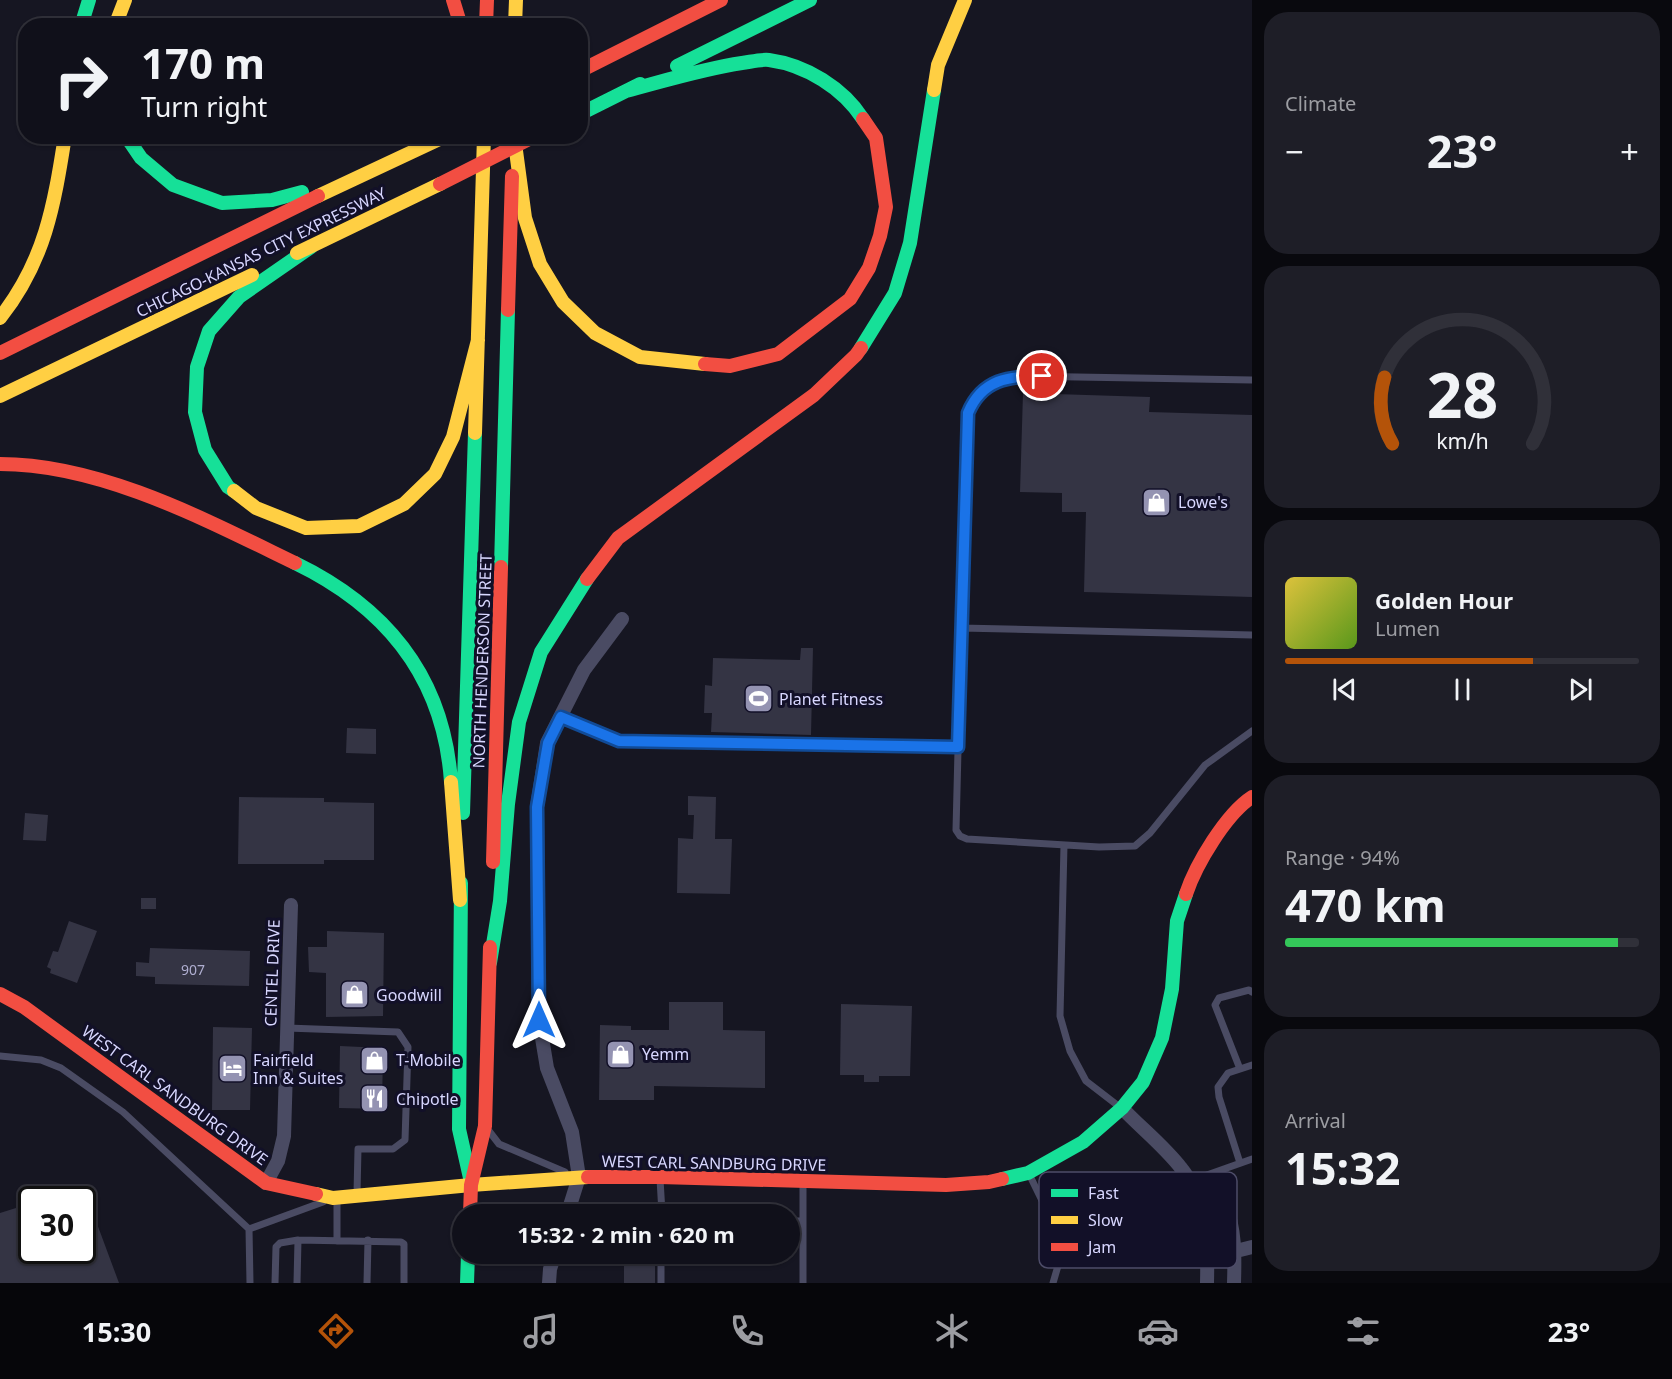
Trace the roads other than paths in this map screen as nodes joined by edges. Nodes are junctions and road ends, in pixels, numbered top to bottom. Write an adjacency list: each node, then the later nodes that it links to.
1 (89, 0): 10 (main road)
2 (124, 0): 11 (main road)
3 (453, 0): 12 (main road)
4 (487, 0): 13 (main road)
5 (516, 0): 14 (main road)
6 (703, 0): 15 (main road)
7 (721, 0): 15 (main road)
8 (810, 0): 17 (main road)
9 (965, 0): 44 (main road)
10 (83, 18)
11 (118, 18)
12 (459, 18)
13 (486, 18)
14 (515, 18)
15 (624, 49): 16 (main road)
16 (588, 67)
17 (626, 91): 18 (main road); 24 (main road)
18 (588, 110)
19 (64, 144): 28 (main road)
20 (131, 144): 26 (main road)
21 (429, 144): 26 (main road, CHICAGO-KANSAS CITY EXPRESSWAY)
22 (483, 144): 29 (main road, NORTH HENDERSON STREET)
23 (513, 144): 44 (main road, NORTH HENDERSON STREET)
24 (514, 144)
25 (519, 144): 27 (main road, CHICAGO-KANSAS CITY EXPRESSWAY, bridge)
26 (354, 178): 30 (main road, CHICAGO-KANSAS CITY EXPRESSWAY)
27 (311, 247): 29 (main road); 32 (main road, CHICAGO-KANSAS CITY EXPRESSWAY)
28 (0, 318)
29 (478, 340): 42 (main road, NORTH HENDERSON STREET)
30 (0, 353)
31 (1252, 380): 35 (lane)
32 (0, 396)
33 (0, 464): 42 (main road)
34 (622, 618): 37 (street)
35 (961, 628): 36 (lane); 39 (lane)
36 (1252, 635)
37 (561, 717): 39 (lane); 58 (street)
38 (1252, 730): 41 (lane)
39 (958, 747): 41 (lane)
40 (1252, 797): 51 (main road, WEST CARL SANDBURG DRIVE)
41 (1064, 845): 51 (lane)
42 (460, 900): 62 (main road, NORTH HENDERSON STREET)
43 (291, 905): 47 (street, CENTEL DRIVE)
44 (490, 963): 52 (main road, NORTH HENDERSON STREET)
45 (1252, 992): 50 (lane)
46 (0, 994): 61 (main road, WEST CARL SANDBURG DRIVE)
47 (287, 1028): 61 (street, CENTEL DRIVE); 64 (lane)
48 (0, 1056): 70 (lane)
49 (1252, 1065): 50 (lane)
50 (1240, 1069): 54 (lane)
51 (1122, 1108): 55 (street); 57 (main road, WEST CARL SANDBURG DRIVE)
52 (485, 1126): 58 (lane); 62 (main road, NORTH HENDERSON STREET)
53 (1252, 1159): 54 (lane)
54 (1240, 1163): 56 (lane)
55 (1184, 1172)
56 (1215, 1172)
57 (1028, 1173): 60 (main road, WEST CARL SANDBURG DRIVE); 63 (lane)
58 (579, 1177): 59 (main road, WEST CARL SANDBURG DRIVE); 62 (main road, WEST CARL SANDBURG DRIVE); 67 (street)
59 (660, 1177): 60 (main road, WEST CARL SANDBURG DRIVE); 68 (lane)
60 (803, 1181): 69 (lane)
61 (266, 1183): 65 (main road, WEST CARL SANDBURG DRIVE)
62 (471, 1185): 64 (main road, WEST CARL SANDBURG DRIVE); 66 (main road, NORTH HENDERSON STREET)
63 (1039, 1195)
64 (357, 1196): 65 (main road, WEST CARL SANDBURG DRIVE)
65 (335, 1198): 70 (lane); 72 (lane)
66 (470, 1204)
67 (571, 1204)
68 (662, 1204)
69 (803, 1221): 90 (lane)
70 (249, 1229): 82 (lane)
71 (298, 1240): 72 (lane); 83 (lane); 84 (lane)
72 (337, 1240): 73 (lane)
73 (368, 1240): 85 (lane); 86 (lane)
74 (1252, 1247): 75 (street)
75 (1237, 1250)
76 (468, 1264): 87 (main road)
77 (552, 1264): 88 (street)
78 (661, 1264): 89 (lane)
79 (1057, 1268): 91 (lane)
80 (1208, 1268): 92 (street)
81 (1234, 1268): 93 (street)
82 (250, 1283)
83 (275, 1283)
84 (297, 1283)
85 (367, 1283)
86 (404, 1283)
87 (467, 1283)
88 (549, 1283)
89 (661, 1283)
90 (803, 1283)
91 (1053, 1283)
92 (1207, 1283)
93 (1234, 1283)

